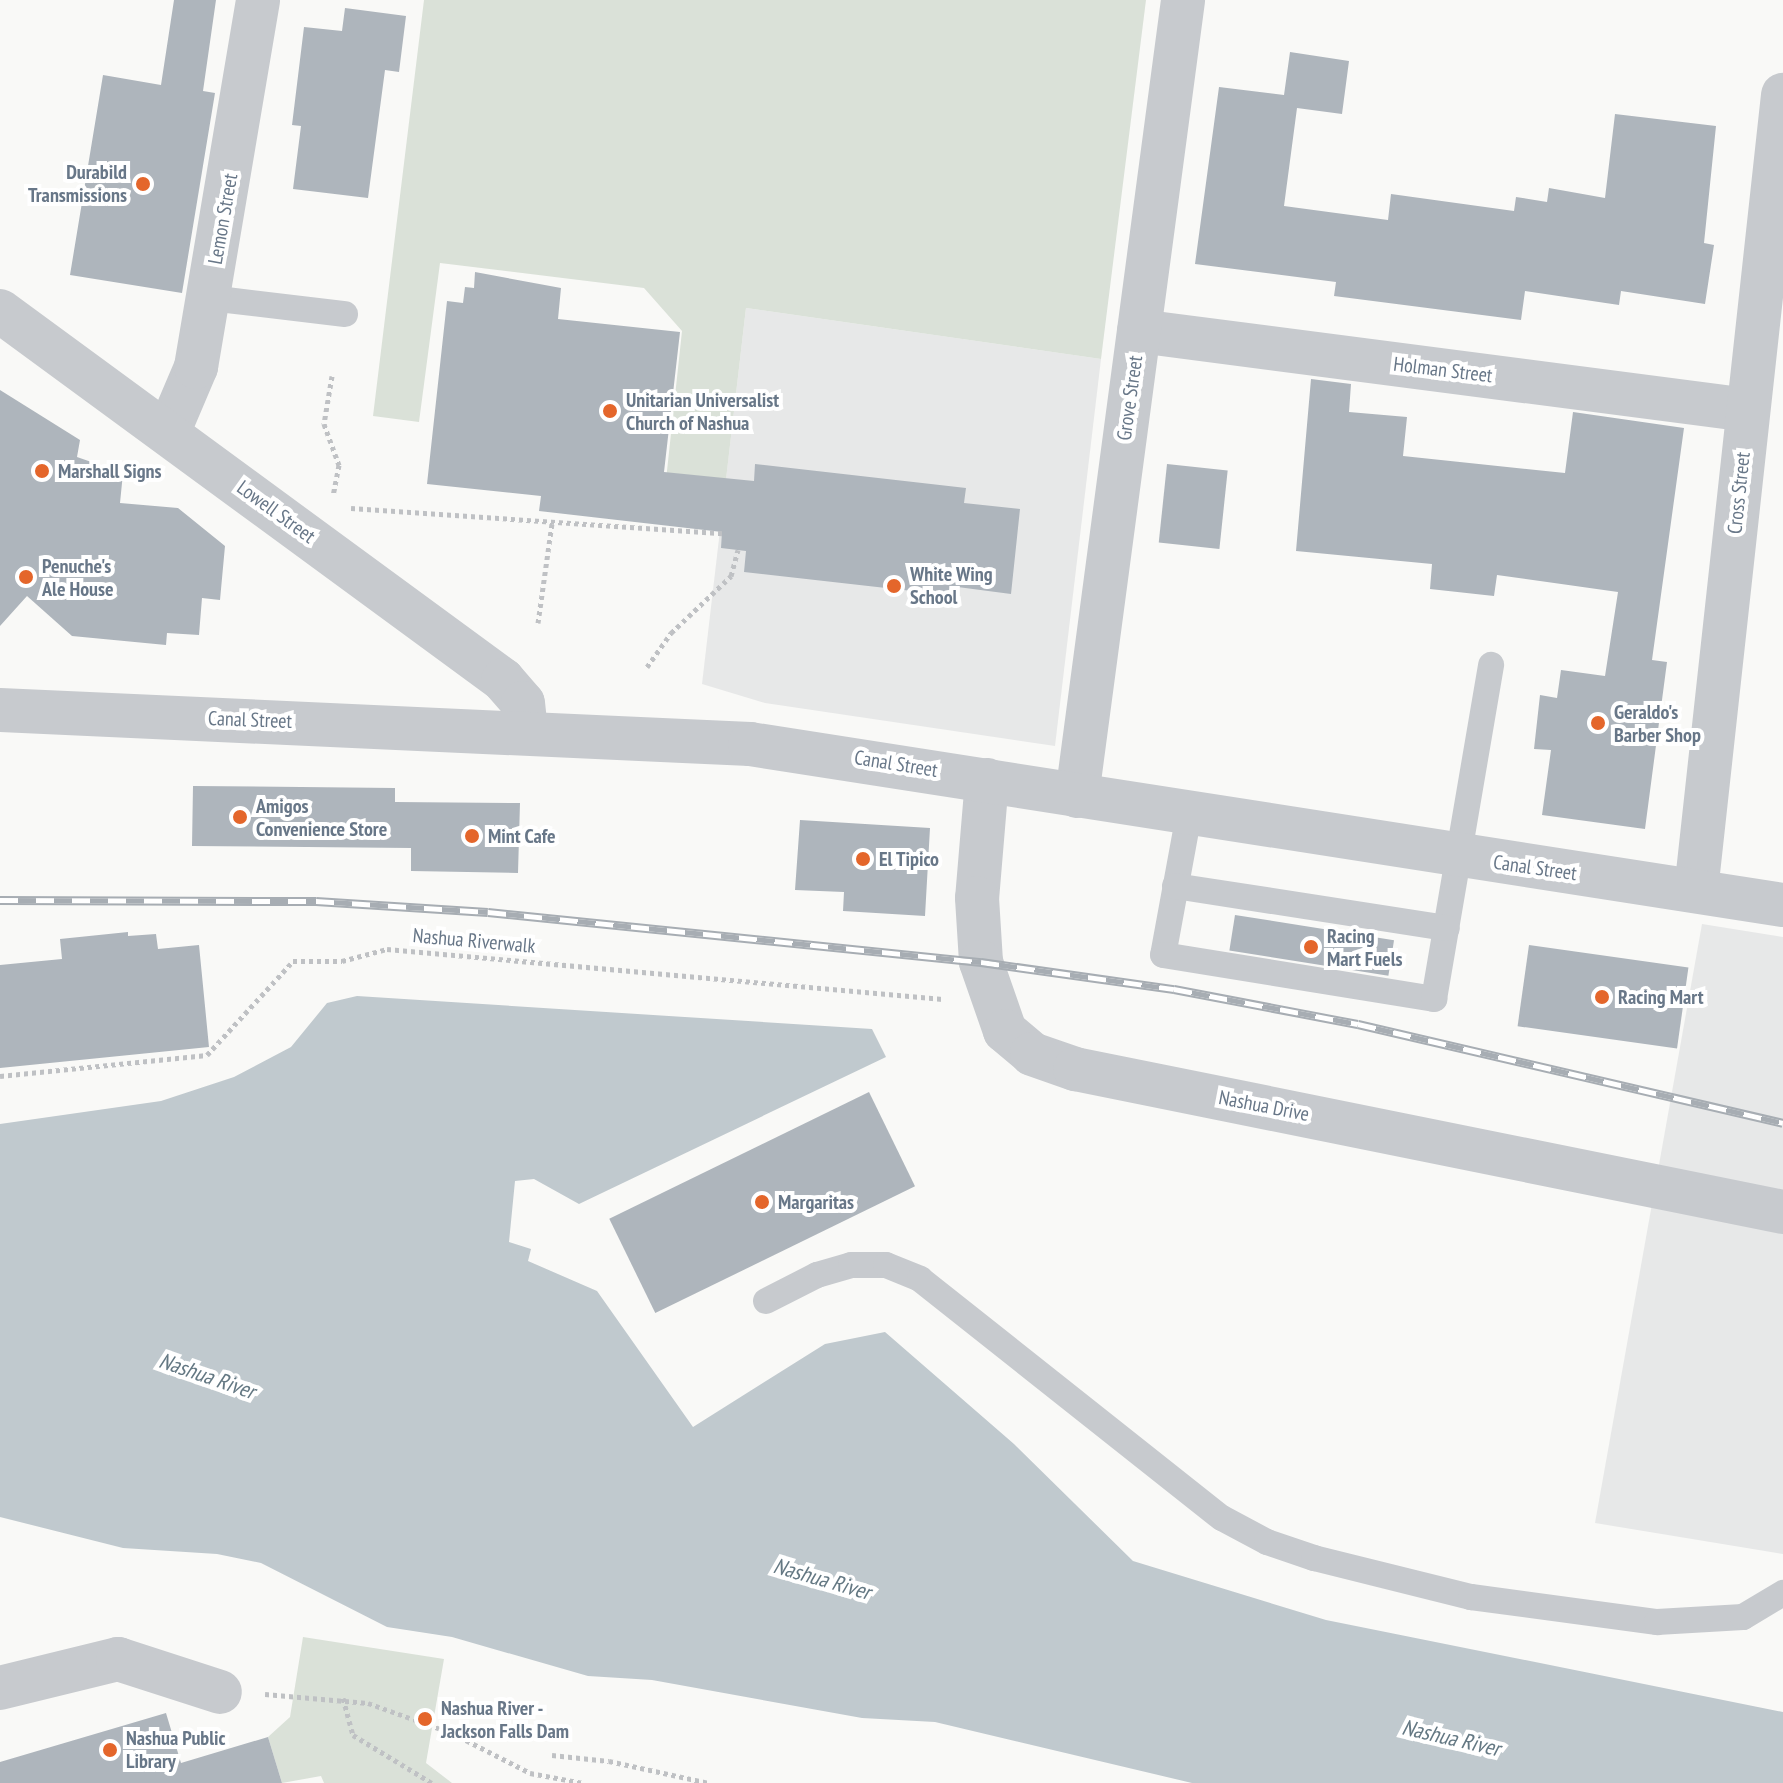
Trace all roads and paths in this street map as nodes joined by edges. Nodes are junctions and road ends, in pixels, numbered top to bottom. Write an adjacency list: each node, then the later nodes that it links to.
1 (258, 0): 4 (street, Lemon Street)
2 (1183, 0): 7 (street, Grove Street)
3 (1783, 95): 9 (street, Cross Street)
4 (210, 298): 6 (lane); 10 (street, Lemon Street)
5 (0, 311): 10 (street, Lowell Street)
6 (345, 314)
7 (1139, 331): 9 (street, Holman Street); 22 (street, Grove Street)
8 (332, 376): 11 (path)
9 (1748, 410): 26 (street, Cross Street)
10 (168, 433): 20 (street, Lowell Street)
11 (331, 500)
12 (342, 507): 13 (path)
13 (552, 523): 14 (path); 16 (path)
14 (722, 533)
15 (738, 550): 18 (path)
16 (538, 623)
17 (1491, 665): 24 (lane)
18 (647, 667)
19 (0, 710): 20 (street, Canal Street)
20 (526, 731): 21 (street, Canal Street)
21 (987, 780): 22 (street, Canal Street); 29 (street, Nashua Drive)
22 (1077, 796): 23 (street, Canal Street)
23 (1189, 814): 24 (street, Canal Street); 25 (lane)
24 (1461, 858): 26 (street, Canal Street); 28 (lane)
25 (1175, 886): 28 (lane); 28 (lane)
26 (1696, 891): 27 (street, Canal Street)
27 (1783, 905)
28 (1447, 928)
29 (988, 991): 30 (path, Nashua Riverwalk); 31 (street, Nashua Drive)
30 (0, 1076)
31 (1783, 1212)
32 (766, 1301): 33 (lane)
33 (1783, 1593)
34 (0, 1688): 35 (street)
35 (220, 1692): 36 (path)
36 (342, 1697): 38 (path); 39 (path)
37 (552, 1755): 40 (path)
38 (432, 1783)
39 (583, 1783)
40 (709, 1783)

